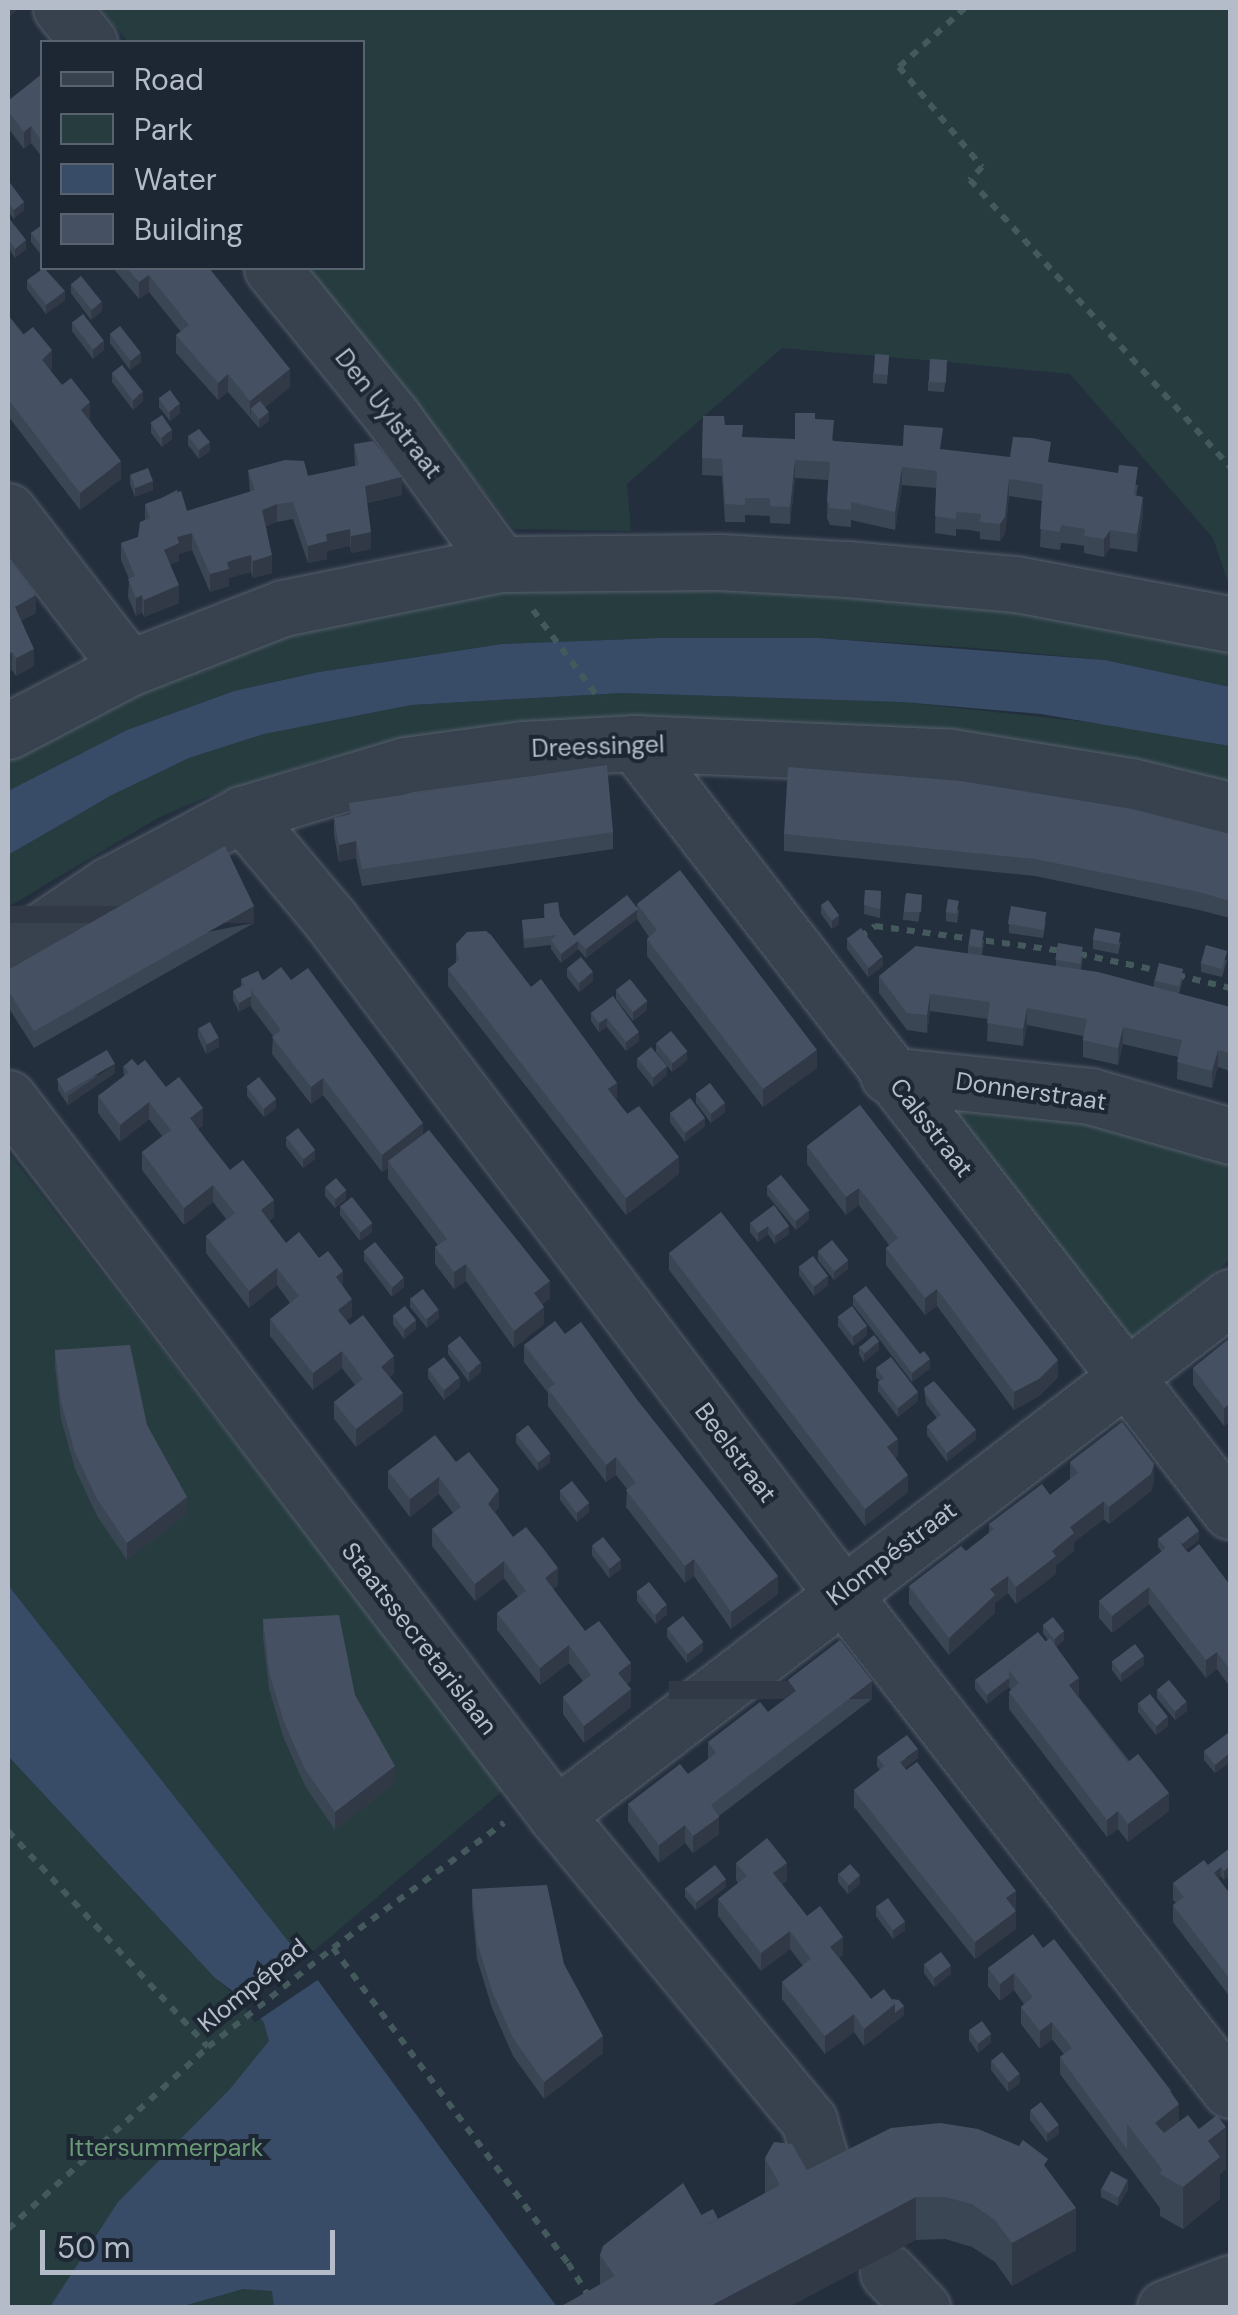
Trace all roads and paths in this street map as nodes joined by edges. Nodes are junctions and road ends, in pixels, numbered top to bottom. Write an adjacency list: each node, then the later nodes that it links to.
1 (61, 8): 3 (street)
2 (964, 8): 5 (path)
3 (87, 40)
4 (274, 270): 7 (street, Den Uylstraat)
5 (1230, 467)
6 (8, 511): 9 (street)
7 (512, 582): 8 (street); 9 (street); 10 (path)
8 (1230, 624)
9 (129, 668): 11 (street)
10 (619, 724): 12 (street, Dreessingel); 13 (street, Dreessingel); 15 (street, Calsstraat)
11 (8, 731)
12 (1230, 810)
13 (242, 814): 14 (street, Dreessingel); 23 (street, Beelstraat)
14 (8, 953)
15 (812, 975): 16 (path); 17 (street, Calsstraat)
16 (1230, 988)
17 (888, 1075): 19 (street, Donnerstraat); 21 (street, Calsstraat)
18 (8, 1098): 24 (street, Staatssecretarislaan)
19 (1230, 1136)
20 (1230, 1296): 21 (street, Klompéstraat)
21 (1127, 1377): 22 (street, Calsstraat); 23 (street, Klompéstraat)
22 (1230, 1511)
23 (841, 1592): 24 (street, Klompéstraat); 28 (street, Beelstraat)
24 (549, 1805): 26 (path, Klompépad); 29 (street, Staatssecretarislaan)
25 (8, 1831): 27 (path)
26 (333, 1948): 27 (path, Klompépad); 32 (path)
27 (208, 2047): 30 (path, Klompépad)
28 (1230, 2090)
29 (826, 2178)
30 (8, 2230)
31 (1230, 2282): 33 (street)
32 (596, 2308)
33 (1165, 2308)

